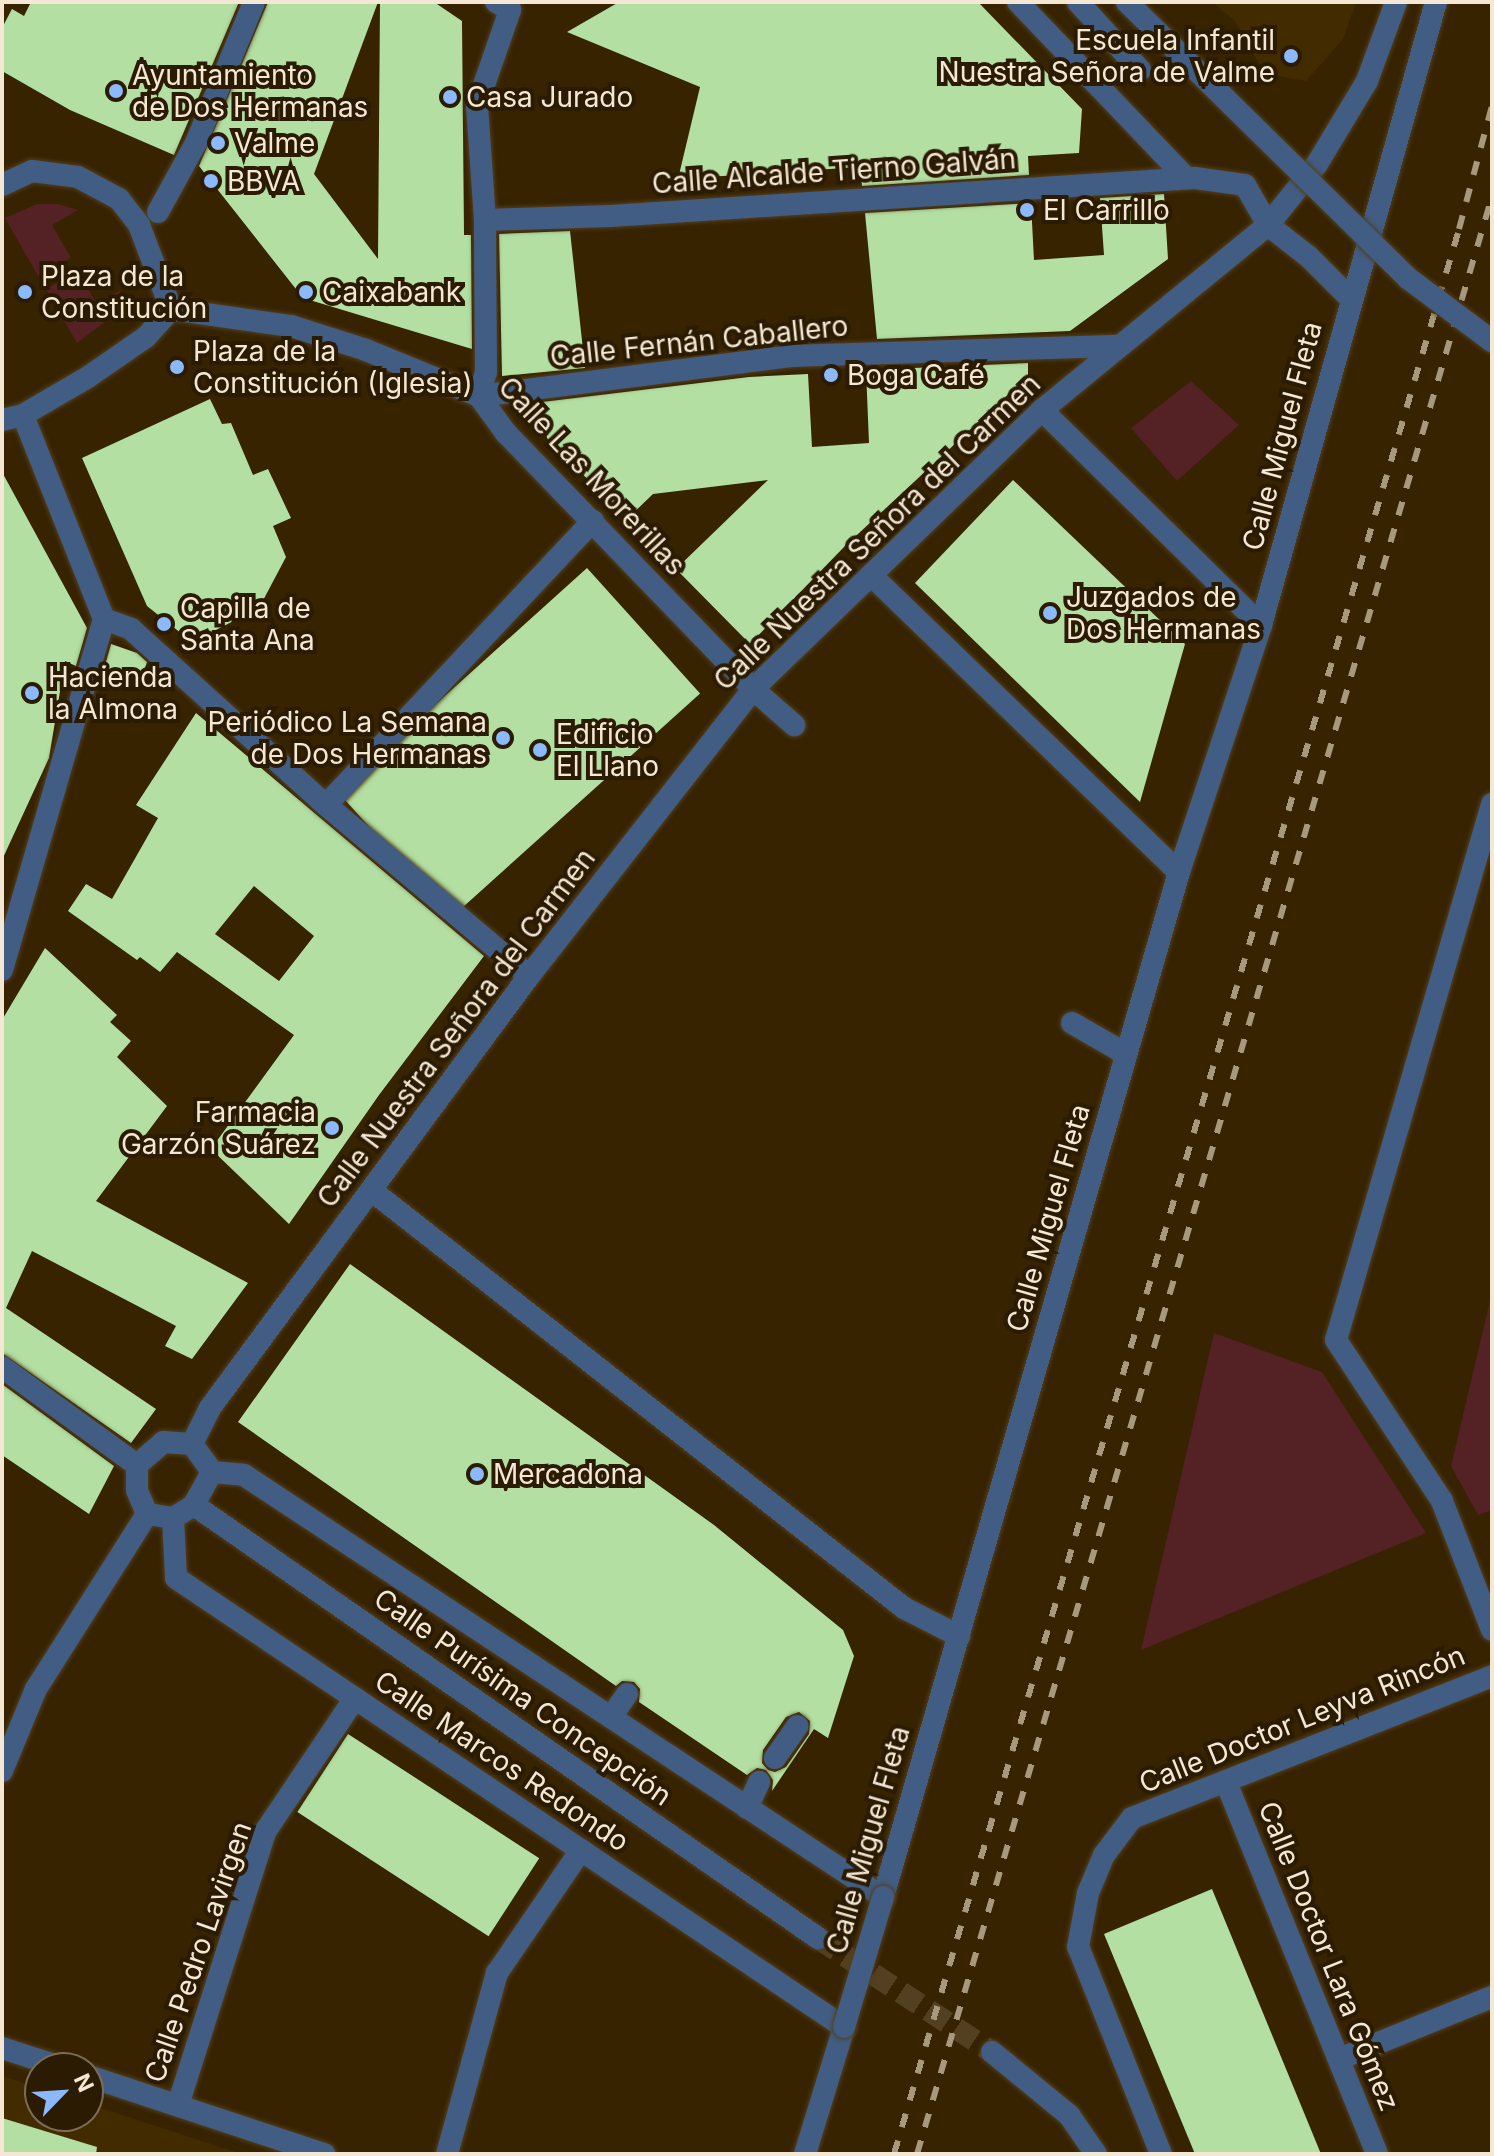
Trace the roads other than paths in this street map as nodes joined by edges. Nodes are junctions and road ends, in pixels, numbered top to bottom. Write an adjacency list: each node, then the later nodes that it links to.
1 (254, 2): 11 (street)
2 (496, 2): 12 (street)
3 (1018, 2): 9 (street)
4 (1078, 2): 8 (street)
5 (1127, 2): 16 (street, bridge)
6 (1396, 2): 13 (street, Calle Nuestra Señora del Carmen)
7 (1436, 2): 14 (street, Calle Miguel Fleta)
8 (1140, 70)
9 (1186, 178): 12 (street, Calle Alcalde Tierno Galván); 13 (street, Calle Alcalde Tierno Galván)
10 (2, 185): 15 (street)
11 (158, 212)
12 (485, 220): 18 (street)
13 (1268, 225): 14 (street); 17 (street, Calle Nuestra Señora del Carmen)
14 (1351, 299): 24 (street, Calle Miguel Fleta)
15 (171, 309): 18 (street, Calle Las Morerillas); 20 (street)
16 (1492, 341)
17 (1118, 346): 18 (street, Calle Fernán Caballero); 19 (street, Calle Nuestra Señora del Carmen)
18 (479, 396): 21 (street, Calle Las Morerillas)
19 (1042, 410): 22 (street, Calle Nuestra Señora del Carmen); 24 (street)
20 (12, 418): 23 (street)
21 (593, 521): 25 (street, Calle Las Morerillas); 28 (street)
22 (871, 575): 25 (street, Calle Nuestra Señora del Carmen); 29 (street)
23 (104, 619): 28 (street); 30 (street)
24 (1261, 625): 29 (street, Calle Miguel Fleta)
25 (753, 689): 26 (street, Calle Las Morerillas); 31 (street, Calle Nuestra Señora del Carmen)
26 (794, 725)
27 (1492, 804): 42 (street)
28 (326, 805): 31 (street)
29 (1179, 872): 33 (street, Calle Miguel Fleta)
30 (2, 970)
31 (529, 976): 34 (street, Calle Nuestra Señora del Carmen)
32 (1072, 1023): 33 (street)
33 (1126, 1054): 43 (street, Calle Miguel Fleta)
34 (371, 1190): 36 (street, Calle Nuestra Señora del Carmen); 43 (street)
35 (2, 1367): 37 (street)
36 (192, 1444): 37 (street); 38 (street)
37 (137, 1465): 40 (street)
38 (212, 1472): 39 (street); 47 (street)
39 (194, 1505): 41 (street); 56 (street, Calle Purísima Concepción)
40 (147, 1514): 41 (street); 50 (street)
41 (173, 1518): 46 (street, Calle Marcos Redondo)
42 (1492, 1630)
43 (959, 1636): 55 (street, Calle Miguel Fleta)
44 (1492, 1676): 52 (street, Calle Doctor Leyva Rincón)
45 (627, 1694): 47 (street)
46 (355, 1698): 54 (street, Calle Marcos Redondo); 64 (street, Calle Pedro Lavirgen)
47 (611, 1717): 53 (street)
48 (797, 1726): 49 (street)
49 (775, 1758)
50 (2, 1771)
51 (759, 1782): 53 (street)
52 (1226, 1782): 62 (street, Calle Doctor Lara Gómez); 69 (street, Calle Doctor Leyva Rincón)
53 (747, 1808): 55 (street)
54 (581, 1850): 58 (street, Calle Marcos Redondo); 66 (street)
55 (883, 1897): 58 (street, Calle Miguel Fleta, bridge)
56 (818, 1938)
57 (1492, 1997): 62 (street)
58 (844, 2027): 67 (street, Calle Miguel Fleta)
59 (2, 2048): 61 (street)
60 (992, 2052): 68 (street)
61 (24, 2055)
62 (1339, 2059): 70 (street, Calle Doctor Lara Gómez)
63 (104, 2081): 64 (street)
64 (178, 2105): 65 (street)
65 (324, 2154)
66 (447, 2154)
67 (805, 2154)
68 (1096, 2154)
69 (1161, 2154)
70 (1377, 2154)

